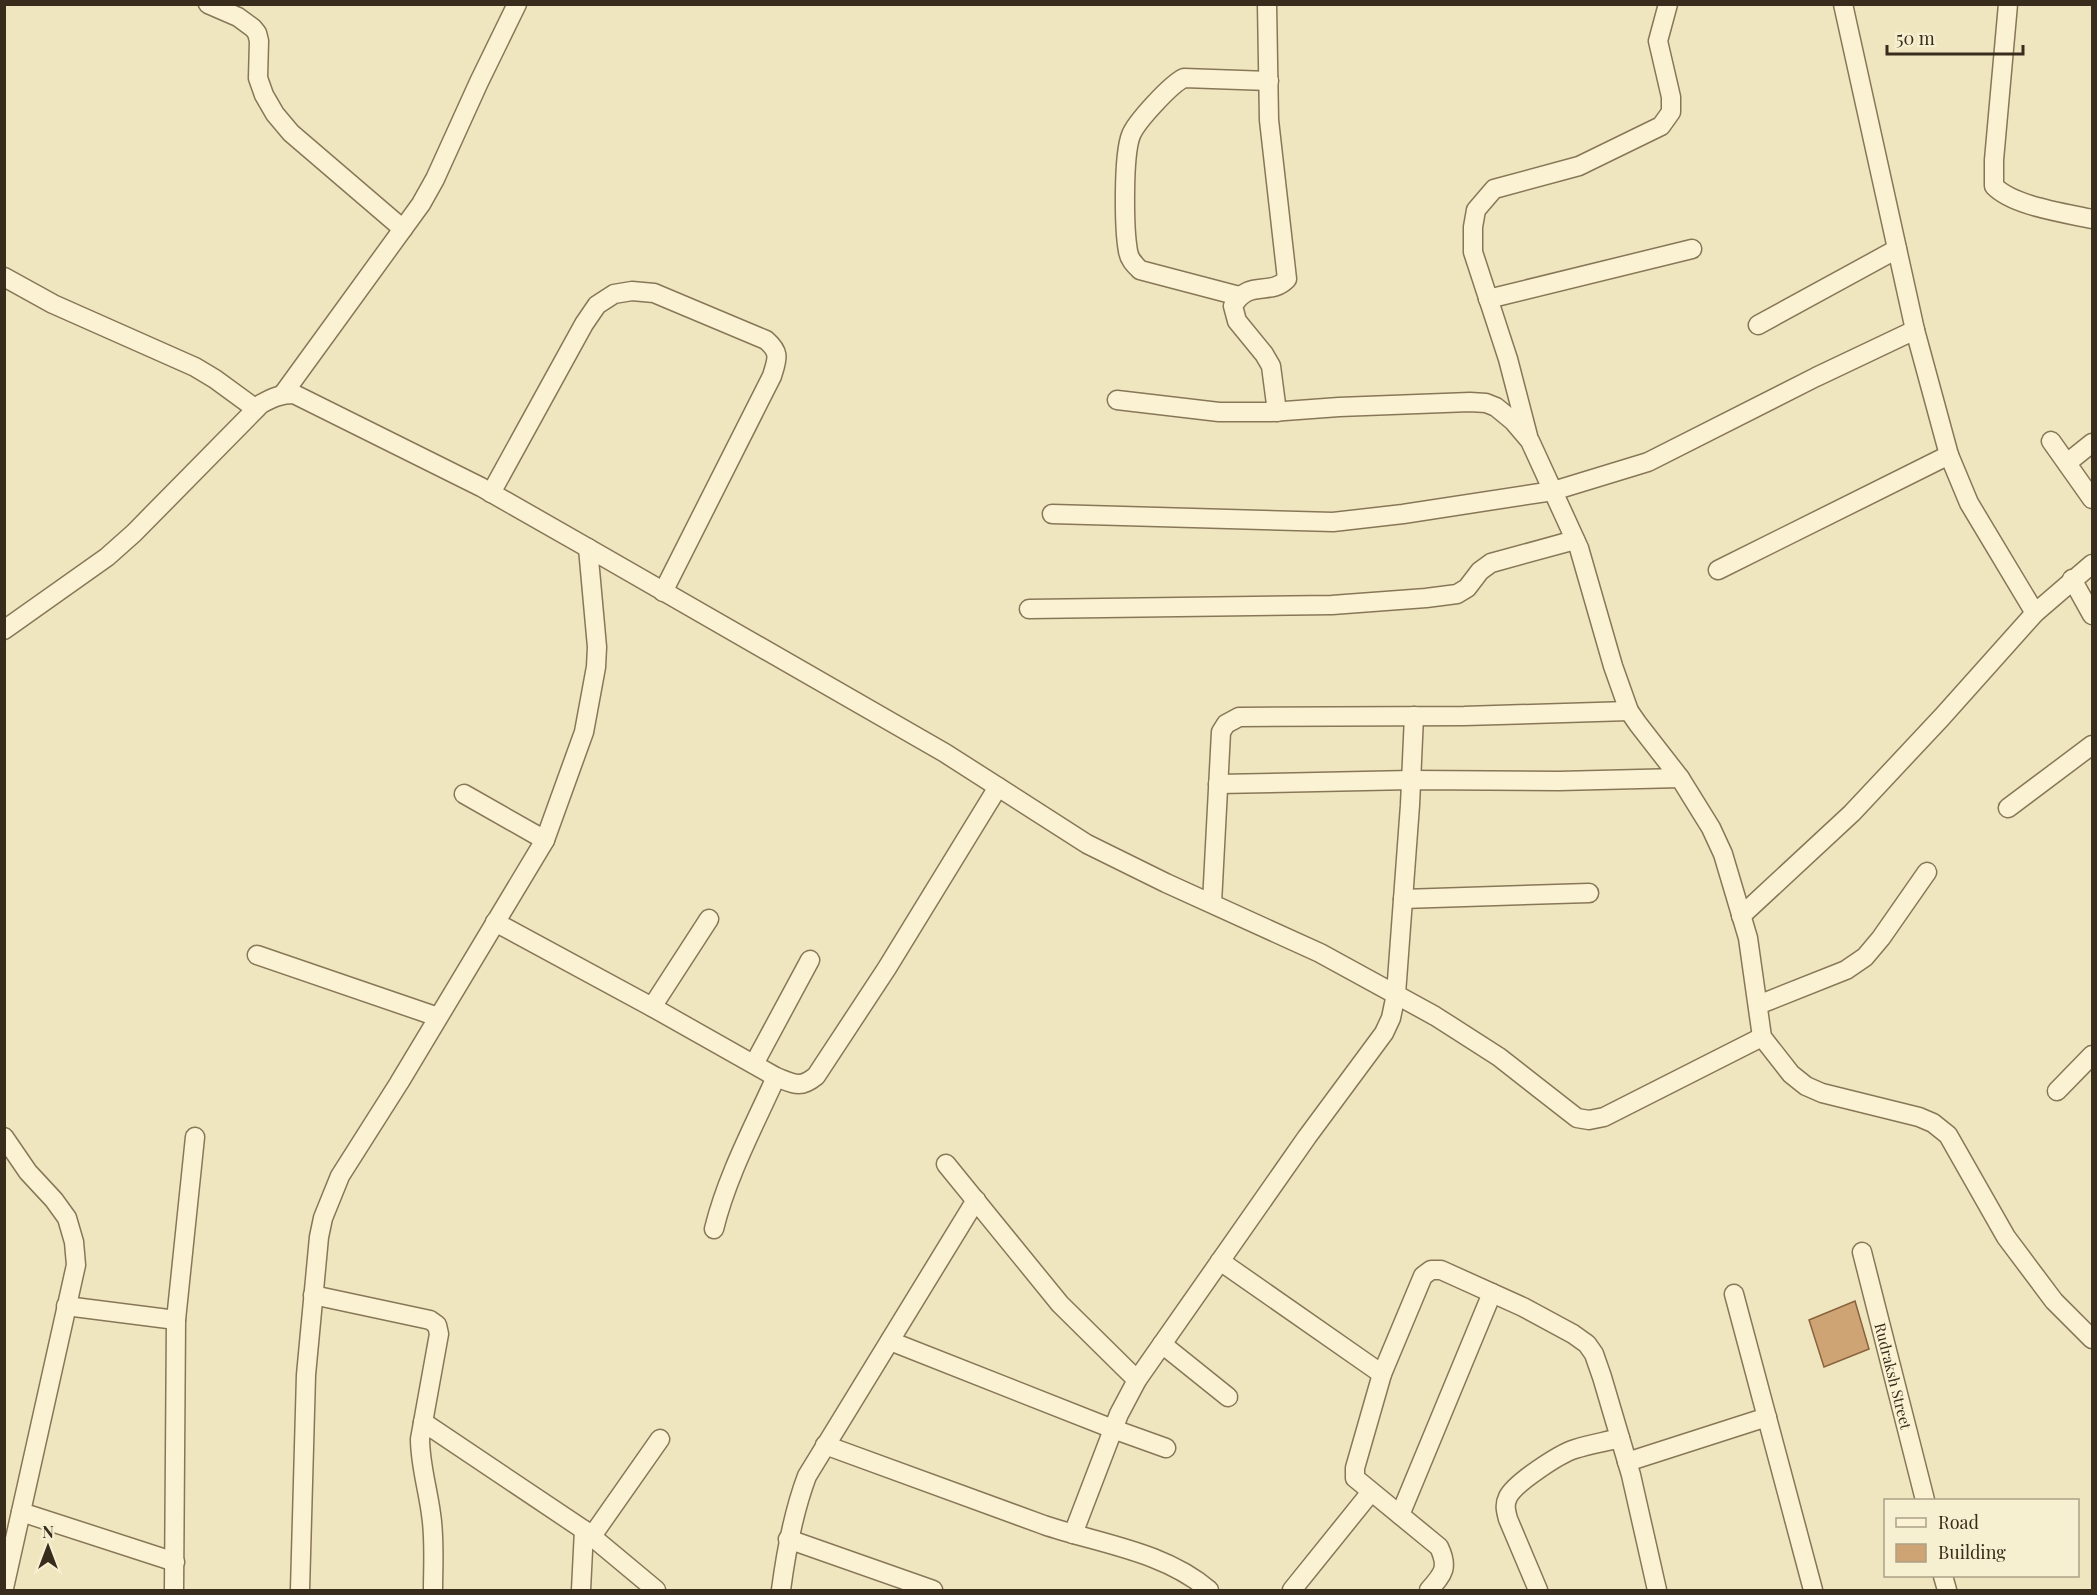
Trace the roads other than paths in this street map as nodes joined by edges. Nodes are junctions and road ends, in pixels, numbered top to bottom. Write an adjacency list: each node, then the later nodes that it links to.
1 (208, 4): 9 (street)
2 (517, 4): 9 (street)
3 (1267, 4): 7 (street)
4 (1668, 4): 14 (street)
5 (1843, 4): 11 (street)
6 (2008, 4): 8 (street)
7 (1269, 81): 13 (street); 13 (street)
8 (2092, 219)
9 (403, 229): 17 (street)
10 (1692, 249): 14 (street)
11 (1897, 249): 15 (street); 16 (street)
12 (4, 277): 19 (street)
13 (1239, 296): 20 (street)
14 (1488, 299): 21 (street)
15 (1758, 325)
16 (1915, 330): 24 (street); 26 (street)
17 (283, 394): 19 (street); 27 (street)
18 (1117, 400): 20 (street)
19 (256, 409): 39 (street)
20 (1278, 412): 21 (street)
21 (1530, 441): 26 (street)
22 (2051, 441): 25 (street)
23 (2092, 443): 25 (street)
24 (1949, 455): 33 (street); 37 (street)
25 (2067, 463): 28 (street)
26 (1553, 491): 29 (street); 30 (street)
27 (491, 494): 31 (street); 35 (street)
28 (2092, 499)
29 (1052, 514)
30 (1575, 540): 36 (street); 40 (street)
31 (588, 548): 35 (street); 49 (street)
32 (2092, 564): 34 (street)
33 (1718, 570)
34 (2072, 579): 37 (street); 38 (street)
35 (663, 592): 46 (street)
36 (1029, 609)
37 (2035, 613): 54 (street)
38 (2092, 615)
39 (4, 630)
40 (1629, 711): 41 (street); 43 (street)
41 (1414, 716): 44 (street); 45 (street)
42 (2092, 745): 48 (street)
43 (1680, 778): 44 (street); 54 (street)
44 (1411, 780): 45 (street); 52 (street)
45 (1218, 784): 53 (street)
46 (998, 786): 53 (street); 66 (street)
47 (464, 794): 49 (street)
48 (2008, 808)
49 (544, 840): 56 (street)
50 (1927, 872): 60 (street)
51 (1589, 893): 52 (street)
52 (1403, 899): 59 (street)
53 (1212, 903): 59 (street)
54 (1741, 916): 60 (street)
55 (709, 919): 61 (street)
56 (495, 922): 61 (street); 62 (street)
57 (257, 954): 62 (street)
58 (810, 960): 65 (street)
59 (1396, 994): 63 (street); 74 (street)
60 (1758, 1005): 63 (street)
61 (652, 1007): 65 (street)
62 (438, 1017): 77 (street)
63 (1762, 1036): 80 (street)
64 (2092, 1055): 67 (street)
65 (754, 1064): 66 (street)
66 (776, 1077): 72 (street)
67 (2057, 1091)
68 (4, 1137): 78 (street)
69 (195, 1137): 79 (street)
70 (946, 1164): 71 (street)
71 (976, 1200): 81 (street); 84 (street)
72 (714, 1229)
73 (1862, 1252): 95 (street, Rudraksh Street)
74 (1220, 1261): 82 (street); 83 (street)
75 (1492, 1293): 83 (street); 89 (street); 97 (street)
76 (1734, 1294): 86 (street)
77 (313, 1295): 87 (street); 104 (street)
78 (66, 1306): 79 (street); 96 (street)
79 (176, 1320): 101 (street)
80 (2092, 1340)
81 (890, 1341): 88 (street); 91 (street)
82 (1162, 1344): 84 (street); 85 (street)
83 (1382, 1374): 94 (street)
84 (1137, 1380): 88 (street)
85 (1228, 1397)
86 (1767, 1417): 93 (street); 115 (street)
87 (423, 1422): 98 (street); 105 (street)
88 (1113, 1430): 92 (street); 99 (street)
89 (1620, 1438): 93 (street); 113 (street)
90 (660, 1439): 98 (street)
91 (825, 1445): 99 (street); 100 (street)
92 (1166, 1448)
93 (1627, 1462): 114 (street)
94 (1371, 1492): 97 (street); 111 (street)
95 (1924, 1499)
96 (21, 1512): 101 (street); 102 (street)
97 (1400, 1515): 112 (street)
98 (588, 1533): 106 (street); 107 (street)
99 (1073, 1534): 110 (street)
100 (789, 1539): 108 (street); 109 (street)
101 (175, 1562): 103 (street)
102 (5, 1586)
103 (174, 1590)
104 (300, 1590)
105 (433, 1590)
106 (581, 1590)
107 (656, 1590)
108 (781, 1590)
109 (933, 1590)
110 (1209, 1590)
111 (1292, 1590)
112 (1429, 1590)
113 (1538, 1590)
114 (1657, 1590)
115 (1813, 1590)

